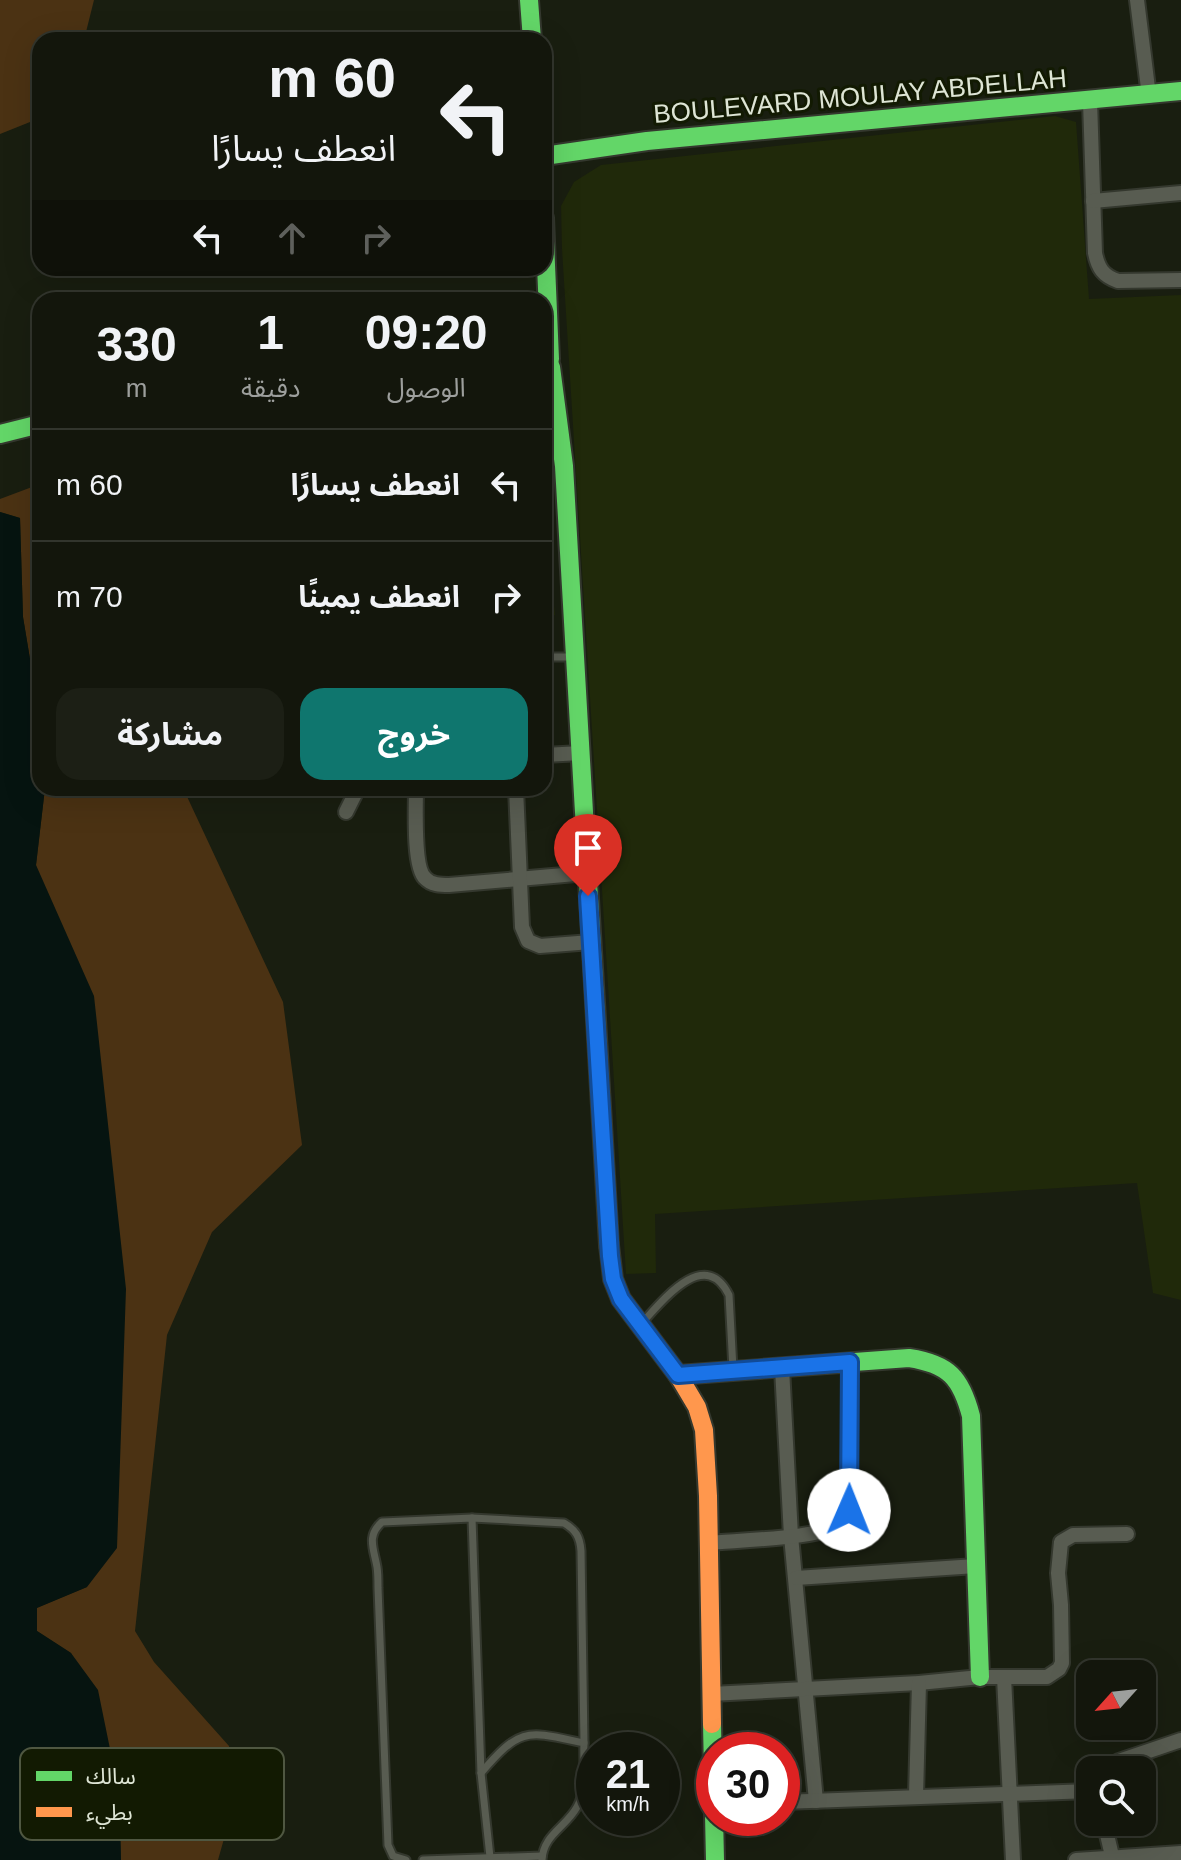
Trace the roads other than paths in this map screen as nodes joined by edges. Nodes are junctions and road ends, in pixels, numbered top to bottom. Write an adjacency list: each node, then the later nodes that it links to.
1 (529, 0): 3 (main road)
2 (1137, 0): 5 (street)
3 (531, 32)
4 (1181, 91): 5 (main road, BOULEVARD MOULAY ABDELLAH)
5 (1149, 96): 6 (main road, BOULEVARD MOULAY ABDELLAH)
6 (1090, 101): 7 (main road, BOULEVARD MOULAY ABDELLAH); 9 (street)
7 (552, 155)
8 (1181, 193): 9 (street)
9 (1093, 201): 10 (street)
10 (1181, 280)
11 (552, 395): 15 (main road)
12 (32, 426): 13 (main road)
13 (0, 434)
14 (552, 445): 15 (main road)
15 (564, 466): 17 (main road)
16 (552, 657): 17 (lane)
17 (576, 657): 18 (main road)
18 (581, 753): 19 (street); 24 (main road)
19 (552, 755)
20 (354, 796): 23 (street)
21 (416, 796): 25 (street)
22 (516, 796): 25 (street)
23 (346, 812)
24 (587, 873): 25 (street); 26 (main road)
25 (519, 881): 26 (street)
26 (591, 942): 27 (main road)
27 (640, 1326): 30 (lane); 31 (main road)
28 (850, 1362): 29 (main road); 34 (street); 36 (main road)
29 (782, 1368): 30 (main road); 34 (street)
30 (733, 1372): 31 (main road)
31 (678, 1375): 35 (main road)
32 (472, 1518): 43 (lane); 48 (lane); 61 (lane)
33 (1127, 1534): 39 (street)
34 (791, 1536): 35 (street); 37 (street)
35 (709, 1543): 42 (main road)
36 (976, 1566): 37 (street); 38 (main road)
37 (796, 1578): 41 (street)
38 (980, 1677): 39 (street); 40 (street)
39 (1004, 1677): 50 (street)
40 (919, 1683): 41 (street); 51 (street)
41 (804, 1690): 42 (street); 53 (street)
42 (711, 1694): 44 (main road)
43 (584, 1732)
44 (712, 1732)
45 (1181, 1740): 47 (street)
46 (576, 1741): 48 (lane)
47 (1134, 1756)
48 (481, 1773): 58 (lane)
49 (1076, 1791): 50 (street)
50 (1010, 1792): 51 (street); 64 (street)
51 (916, 1796): 53 (street)
52 (800, 1801): 53 (street)
53 (816, 1801)
54 (576, 1809): 59 (lane)
55 (714, 1836): 63 (main road)
56 (1107, 1836): 60 (street)
57 (1181, 1853): 60 (street)
58 (490, 1857): 59 (lane); 62 (lane)
59 (542, 1858)
60 (1113, 1859): 65 (street)
61 (406, 1860)
62 (423, 1860)
63 (715, 1860)
64 (1013, 1860)
65 (1076, 1860)

